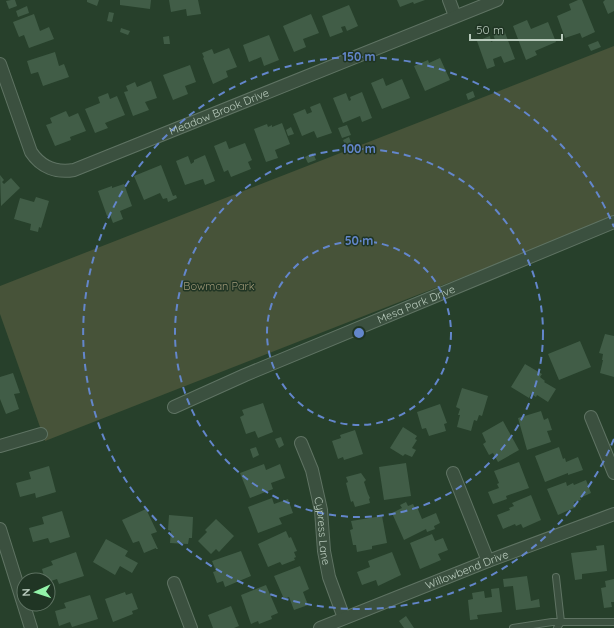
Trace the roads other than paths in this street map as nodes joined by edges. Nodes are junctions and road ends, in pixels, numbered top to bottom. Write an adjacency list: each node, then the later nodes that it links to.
1 (449, 0): 3 (street)
2 (497, 0): 3 (street, Meadow Brook Drive)
3 (455, 16): 4 (street, Meadow Brook Drive)
4 (0, 64)
5 (614, 222): 6 (street, Mesa Park Drive)
6 (174, 407)
7 (591, 417): 12 (street)
8 (41, 434): 10 (street)
9 (301, 443): 18 (street, Cypress Lane)
10 (0, 446)
11 (453, 473): 15 (street)
12 (614, 473)
13 (614, 514): 15 (street, Willowbend Drive)
14 (0, 529): 21 (street)
15 (488, 561): 18 (street, Willowbend Drive)
16 (556, 577): 19 (lane)
17 (174, 583): 22 (street)
18 (344, 618): 23 (street, Willowbend Drive)
19 (561, 622): 20 (lane); 24 (lane); 25 (lane)
20 (614, 622)
21 (31, 628)
22 (191, 628)
23 (320, 628)
24 (513, 628)
25 (557, 628)

